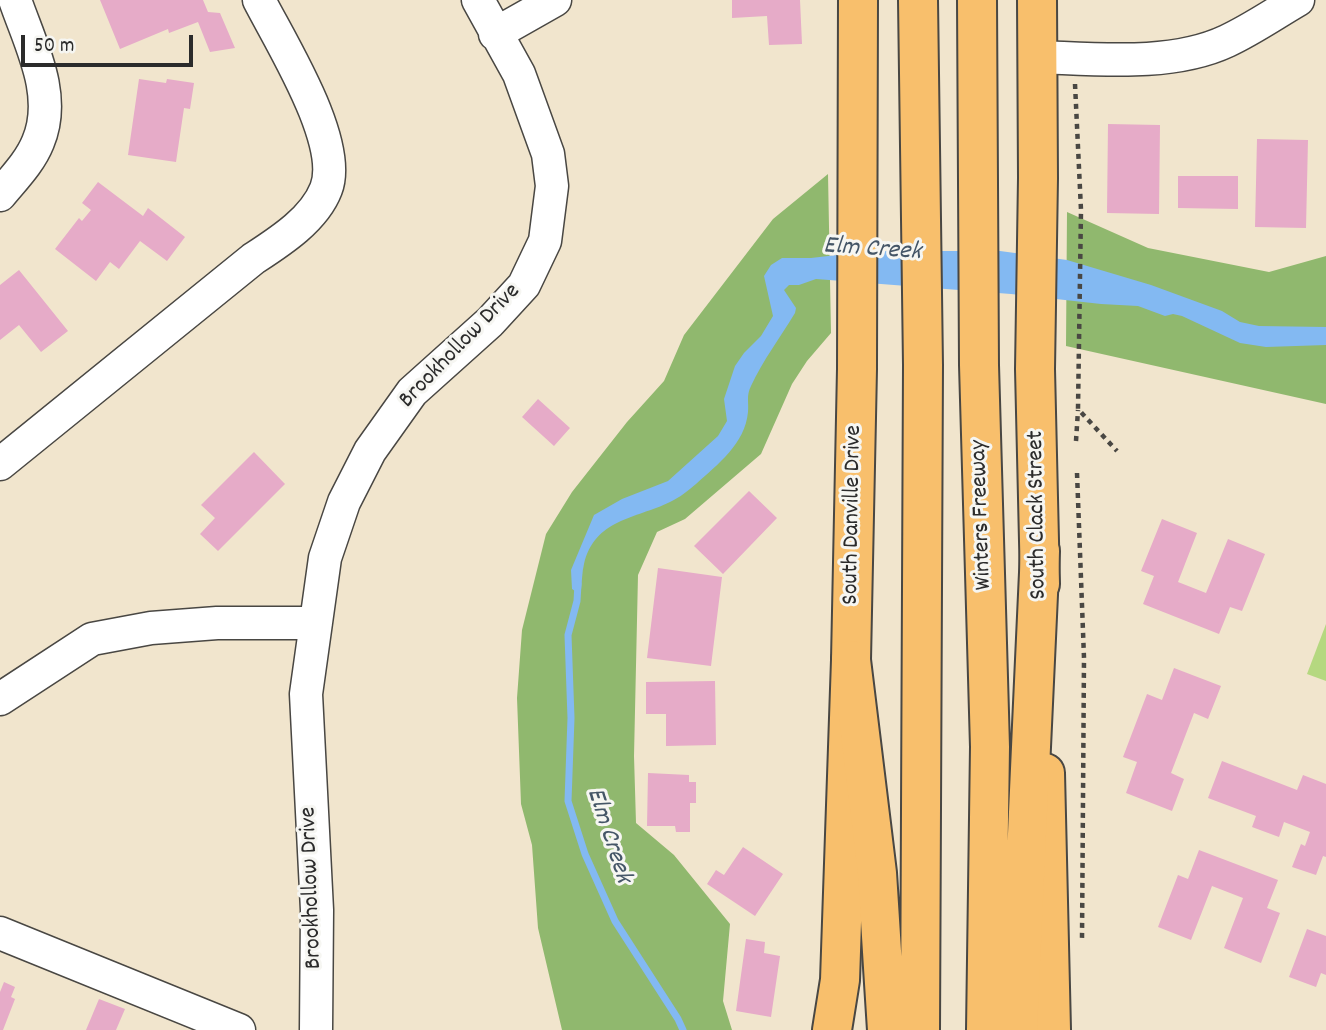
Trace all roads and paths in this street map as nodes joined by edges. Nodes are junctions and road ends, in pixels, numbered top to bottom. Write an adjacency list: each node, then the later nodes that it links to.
1 (15, 0): 13 (street)
2 (259, 0): 17 (street)
3 (478, 0): 10 (street, Brookhollow Drive)
4 (555, 0): 10 (street)
5 (858, 0): 21 (main road, South Danville Drive)
6 (918, 0): 29 (main road)
7 (977, 0): 30 (main road, Winters Freeway)
8 (1037, 0): 11 (main road, South Clack Street)
9 (1298, 0): 11 (street)
10 (495, 34): 20 (street, Brookhollow Drive)
11 (1038, 57): 19 (main road, South Clack Street)
12 (1076, 84): 14 (path)
13 (0, 195)
14 (1078, 407): 15 (path); 16 (path)
15 (1076, 441)
16 (1117, 451)
17 (0, 464)
18 (1077, 473): 24 (path)
19 (1040, 551): 31 (main road); 32 (main road, South Clack Street)
20 (316, 623): 22 (street); 26 (street, Brookhollow Drive)
21 (851, 660): 27 (main road, South Danville Drive); 28 (main road)
22 (0, 699)
23 (0, 933): 25 (street)
24 (1082, 942)
25 (239, 1030)
26 (316, 1030)
27 (832, 1030)
28 (887, 1030)
29 (920, 1030)
30 (986, 1030)
31 (1018, 1030)
32 (1051, 1030)

